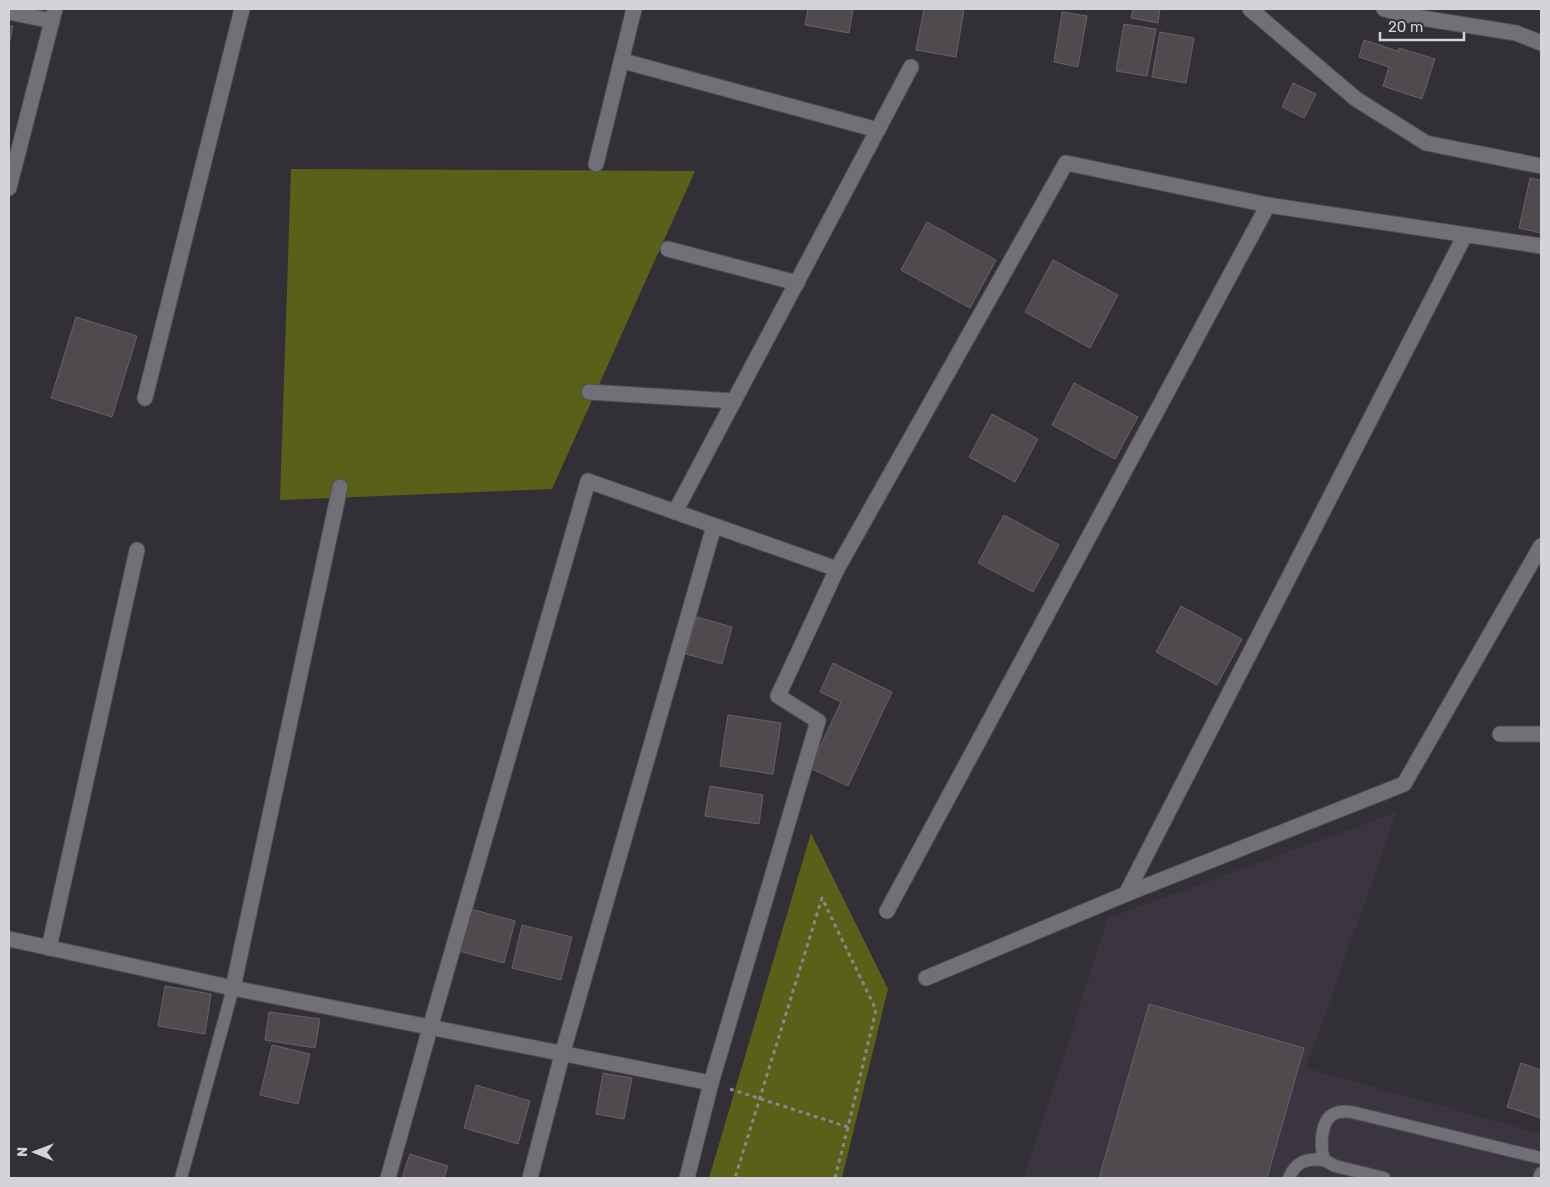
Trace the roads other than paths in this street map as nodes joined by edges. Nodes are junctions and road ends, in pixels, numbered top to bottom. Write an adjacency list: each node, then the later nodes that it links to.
1 (242, 9): 21 (street)
2 (634, 9): 8 (street)
3 (1250, 9): 13 (street)
4 (1384, 9): 7 (street)
5 (9, 12): 6 (street)
6 (54, 15): 11 (street)
7 (1541, 43)
8 (623, 61): 10 (street); 12 (street)
9 (912, 67): 10 (street)
10 (878, 130): 19 (street)
11 (13, 157): 14 (street)
12 (596, 164)
13 (1541, 166)
14 (9, 188)
15 (1268, 205): 16 (street); 28 (street); 32 (street)
16 (1464, 235): 17 (street); 31 (street)
17 (1541, 246)
18 (668, 249): 19 (street)
19 (797, 283): 22 (street)
20 (589, 392): 22 (street)
21 (145, 398)
22 (734, 401): 24 (street)
23 (340, 487): 36 (street)
24 (675, 512): 25 (street); 37 (street)
25 (714, 526): 28 (street); 38 (street)
26 (1541, 546): 31 (street)
27 (137, 550): 34 (street)
28 (837, 569): 39 (street)
29 (1500, 734): 30 (street)
30 (1541, 734)
31 (1126, 894): 35 (street)
32 (887, 911)
33 (9, 939): 34 (street)
34 (49, 948): 36 (street)
35 (926, 978)
36 (233, 988): 37 (street); 43 (lane)
37 (430, 1028): 38 (street); 44 (street)
38 (562, 1055): 39 (street); 45 (street)
39 (710, 1083): 46 (street)
40 (1541, 1158): 41 (lane)
41 (1324, 1160): 47 (lane); 48 (lane)
42 (1541, 1173): 49 (lane)
43 (181, 1178)
44 (388, 1178)
45 (530, 1178)
46 (687, 1178)
47 (1289, 1178)
48 (1384, 1178)
49 (1539, 1178)

